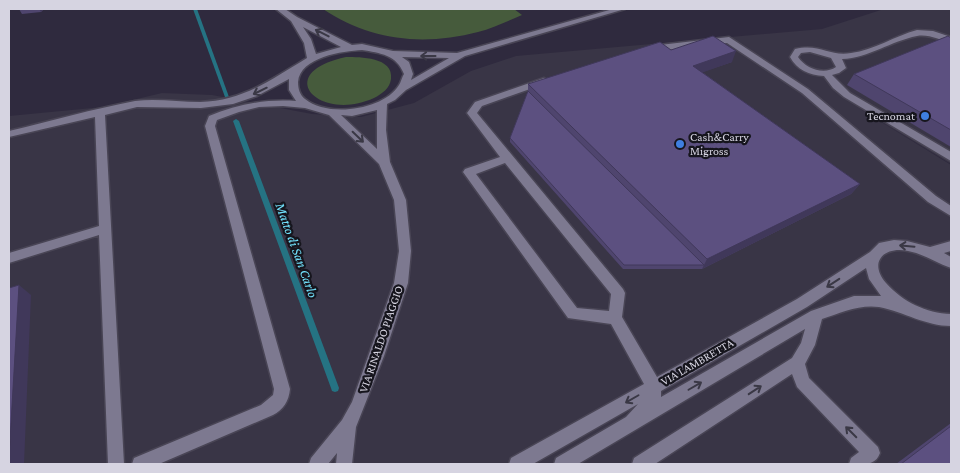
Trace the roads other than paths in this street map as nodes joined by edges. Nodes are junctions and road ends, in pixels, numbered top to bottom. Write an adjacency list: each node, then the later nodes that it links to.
1 (280, 9): 3 (street)
2 (622, 9): 8 (street)
3 (294, 18): 5 (street, one-way to 3); 10 (street)
4 (951, 40): 9 (street)
5 (351, 48): 7 (street); 10 (street)
6 (644, 50): 23 (street)
7 (393, 54): 8 (street, one-way to 7); 14 (street)
8 (462, 54): 14 (street, VIA RINALDO PIAGGIO)
9 (836, 57): 12 (street); 12 (street)
10 (312, 59): 11 (street)
11 (302, 67): 16 (street); 18 (street, one-way to 18)
12 (826, 73): 20 (street)
13 (552, 79): 21 (street)
14 (405, 87): 15 (street, VIA RINALDO PIAGGIO)
15 (382, 104): 17 (street, VIA RINALDO PIAGGIO); 22 (street, VIA RINALDO PIAGGIO)
16 (307, 105): 17 (street, VIA RINALDO PIAGGIO); 39 (street, VIA RINALDO PIAGGIO)
17 (332, 112): 22 (street, VIA RINALDO PIAGGIO, one-way to 22)
18 (100, 113): 19 (street); 24 (street)
19 (9, 134)
20 (951, 157)
21 (507, 158): 32 (street); 32 (street)
22 (384, 162): 37 (street, VIA RINALDO PIAGGIO)
23 (951, 212)
24 (105, 229): 28 (street); 38 (street)
25 (951, 246): 26 (street)
26 (931, 252): 27 (street, VIA LAMBRETTA, one-way to 27); 29 (street, VIA LAMBRETTA)
27 (874, 256): 30 (street, VIA LAMBRETTA); 35 (street, VIA LAMBRETTA, one-way to 35)
28 (9, 258)
29 (951, 263)
30 (912, 311): 31 (street, VIA LAMBRETTA); 33 (street, VIA LAMBRETTA)
31 (816, 315): 34 (street); 36 (street, VIA LAMBRETTA, one-way to 31)
32 (615, 318): 35 (street)
33 (951, 320)
34 (798, 363): 44 (street, one-way to 34); 45 (street, one-way to 34)
35 (654, 386): 36 (street); 42 (street, VIA LAMBRETTA, one-way to 42)
36 (632, 423): 43 (street, VIA LAMBRETTA)
37 (348, 426): 40 (street, VIA RINALDO PIAGGIO); 41 (street, VIA RINALDO PIAGGIO)
38 (116, 464)
39 (140, 464)
40 (317, 464)
41 (344, 464)
42 (517, 464)
43 (562, 464)
44 (640, 464)
45 (857, 464)

